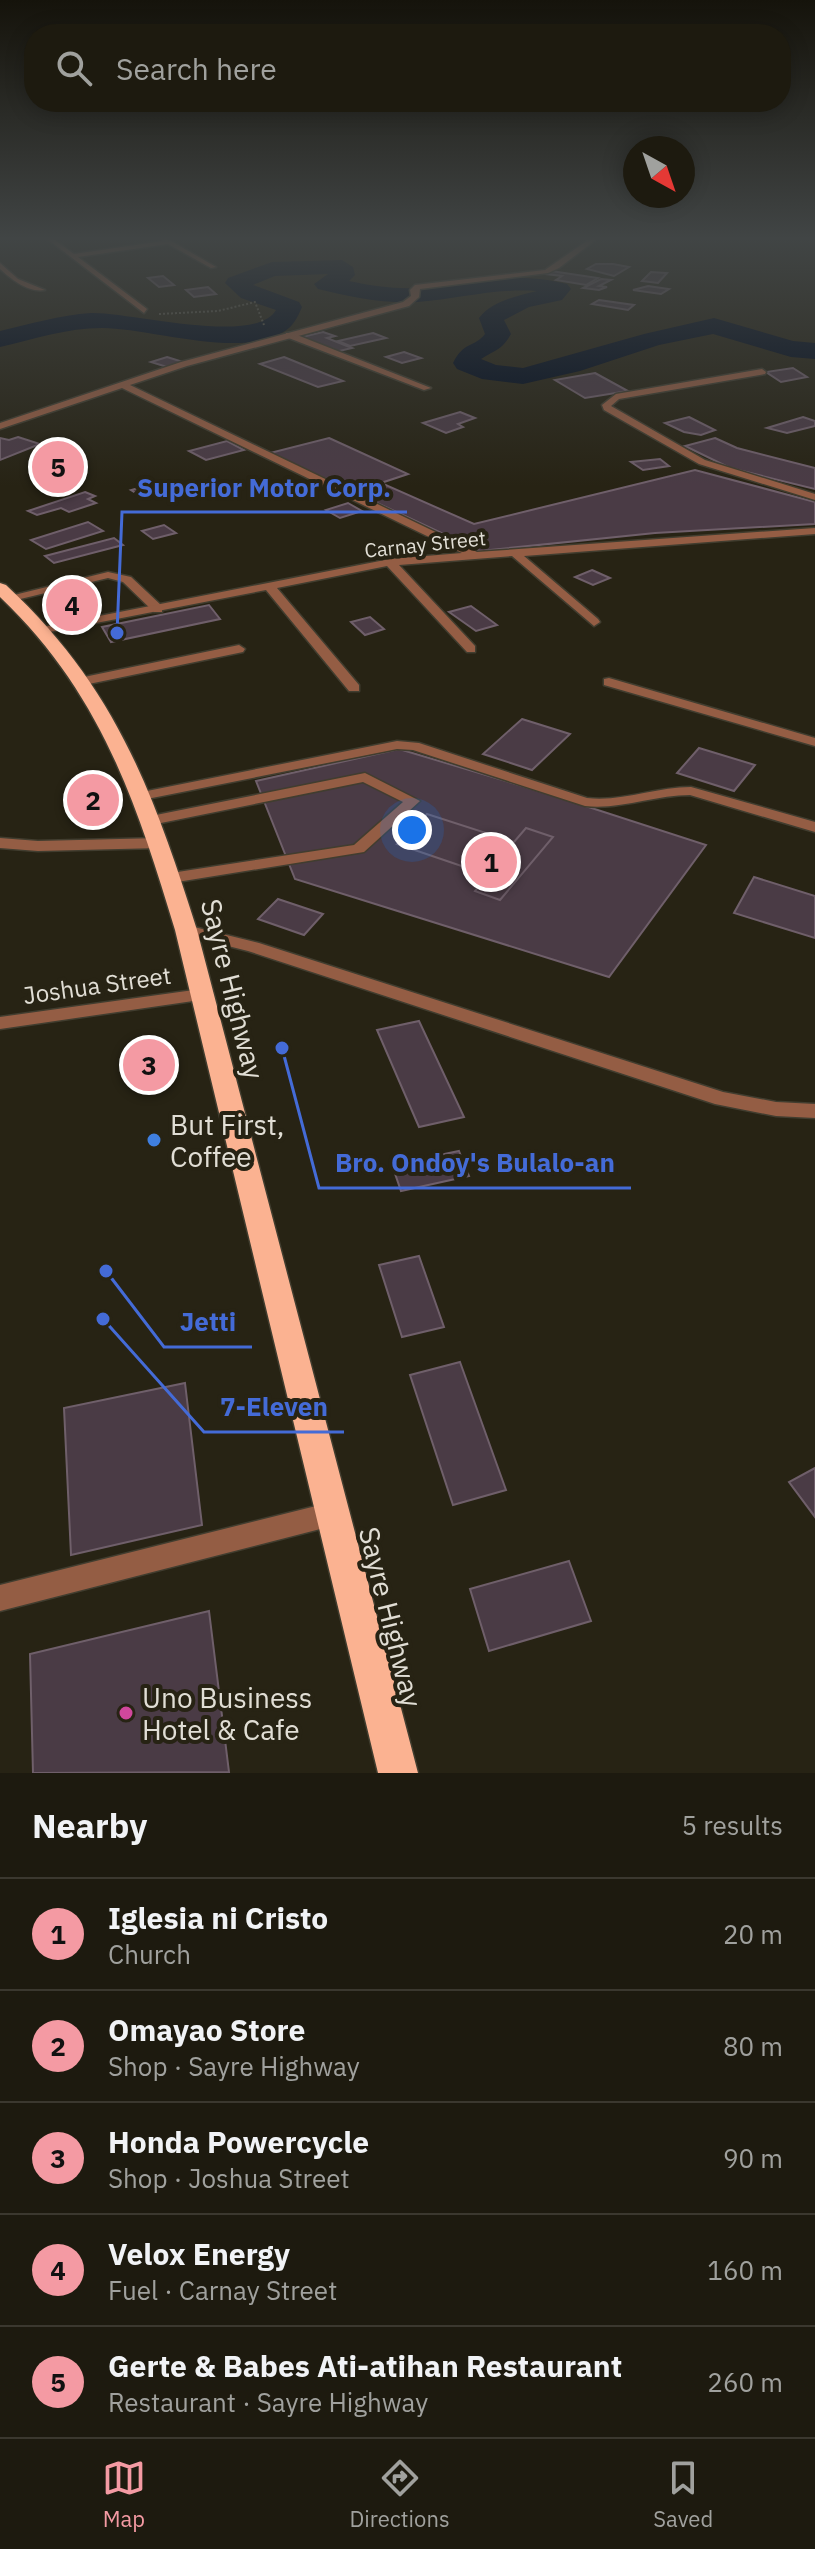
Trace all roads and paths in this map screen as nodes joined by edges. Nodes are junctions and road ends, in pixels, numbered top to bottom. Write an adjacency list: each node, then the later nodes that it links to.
1 (262, 321): 4 (path)
2 (343, 321): 3 (street)
3 (289, 335): 4 (street); 7 (street)
4 (274, 339): 6 (street)
5 (762, 372): 9 (street)
6 (123, 385): 8 (street); 12 (street)
7 (427, 388)
8 (0, 426)
9 (815, 497)
10 (815, 531): 11 (street, Carnay Street)
11 (513, 552): 12 (street, Carnay Street); 17 (street)
12 (474, 555): 13 (street, Carnay Street)
13 (390, 562): 14 (street, Carnay Street); 20 (street)
14 (270, 587): 16 (street, Carnay Street); 23 (street)
15 (6, 593): 16 (street); 18 (highway, Sayre Highway)
16 (158, 609): 18 (street, Carnay Street)
17 (594, 622)
18 (43, 631): 21 (highway, Sayre Highway)
19 (239, 649): 21 (street)
20 (471, 649)
21 (84, 681): 25 (highway, Sayre Highway)
22 (609, 682): 24 (street)
23 (354, 688)
24 (815, 742)
25 (151, 820): 26 (street); 27 (street); 28 (highway, Sayre Highway); 28 (street)
26 (815, 827)
27 (0, 843)
28 (171, 878): 29 (highway, Sayre Highway)
29 (186, 930): 30 (highway, Sayre Highway); 32 (street)
30 (201, 995): 31 (street, Joshua Street); 33 (highway, Sayre Highway)
31 (0, 1023)
32 (815, 1111)
33 (332, 1514): 34 (street); 35 (highway, Sayre Highway)
34 (0, 1598)
35 (398, 1773)

